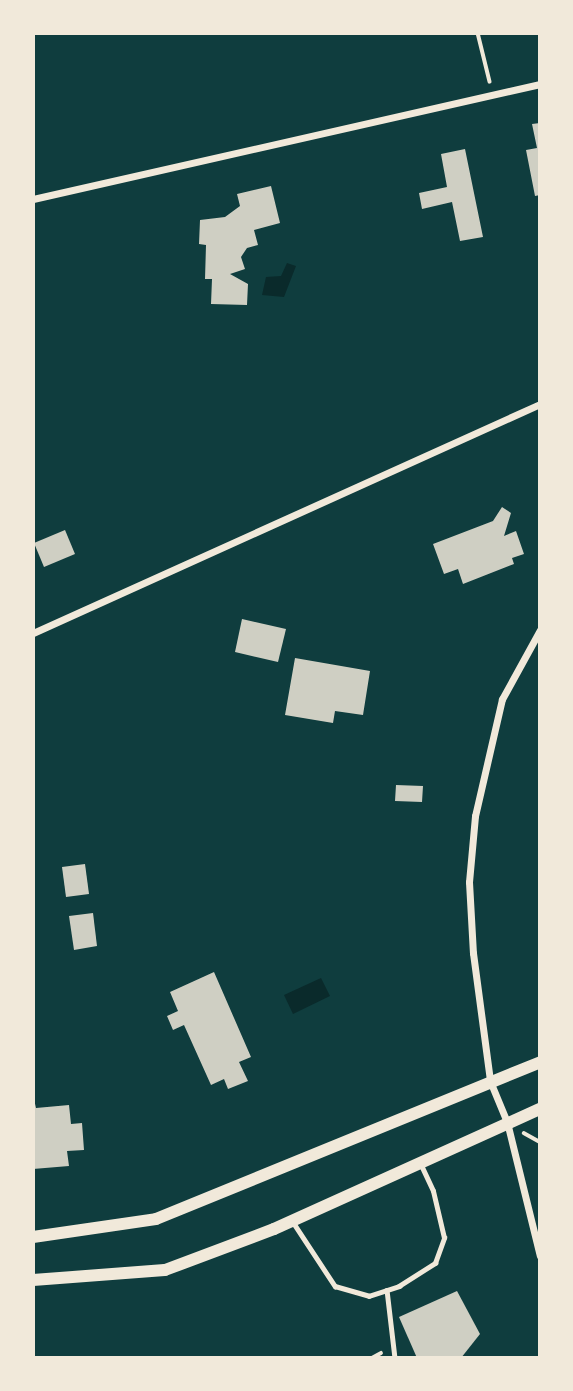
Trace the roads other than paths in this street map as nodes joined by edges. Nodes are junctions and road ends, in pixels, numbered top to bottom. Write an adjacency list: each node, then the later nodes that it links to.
1 (540, 84): 2 (street)
2 (33, 199)
3 (540, 404): 5 (street)
4 (540, 630): 7 (street)
5 (33, 633)
6 (540, 1062): 7 (main road)
7 (490, 1082): 9 (street); 12 (main road)
8 (540, 1108): 9 (main road)
9 (507, 1122): 10 (main road); 13 (street)
10 (419, 1163): 11 (main road); 15 (lane)
11 (292, 1221): 14 (main road); 15 (lane)
12 (33, 1237)
13 (540, 1256)
14 (33, 1280)
15 (387, 1290): 16 (lane)
16 (395, 1358)

